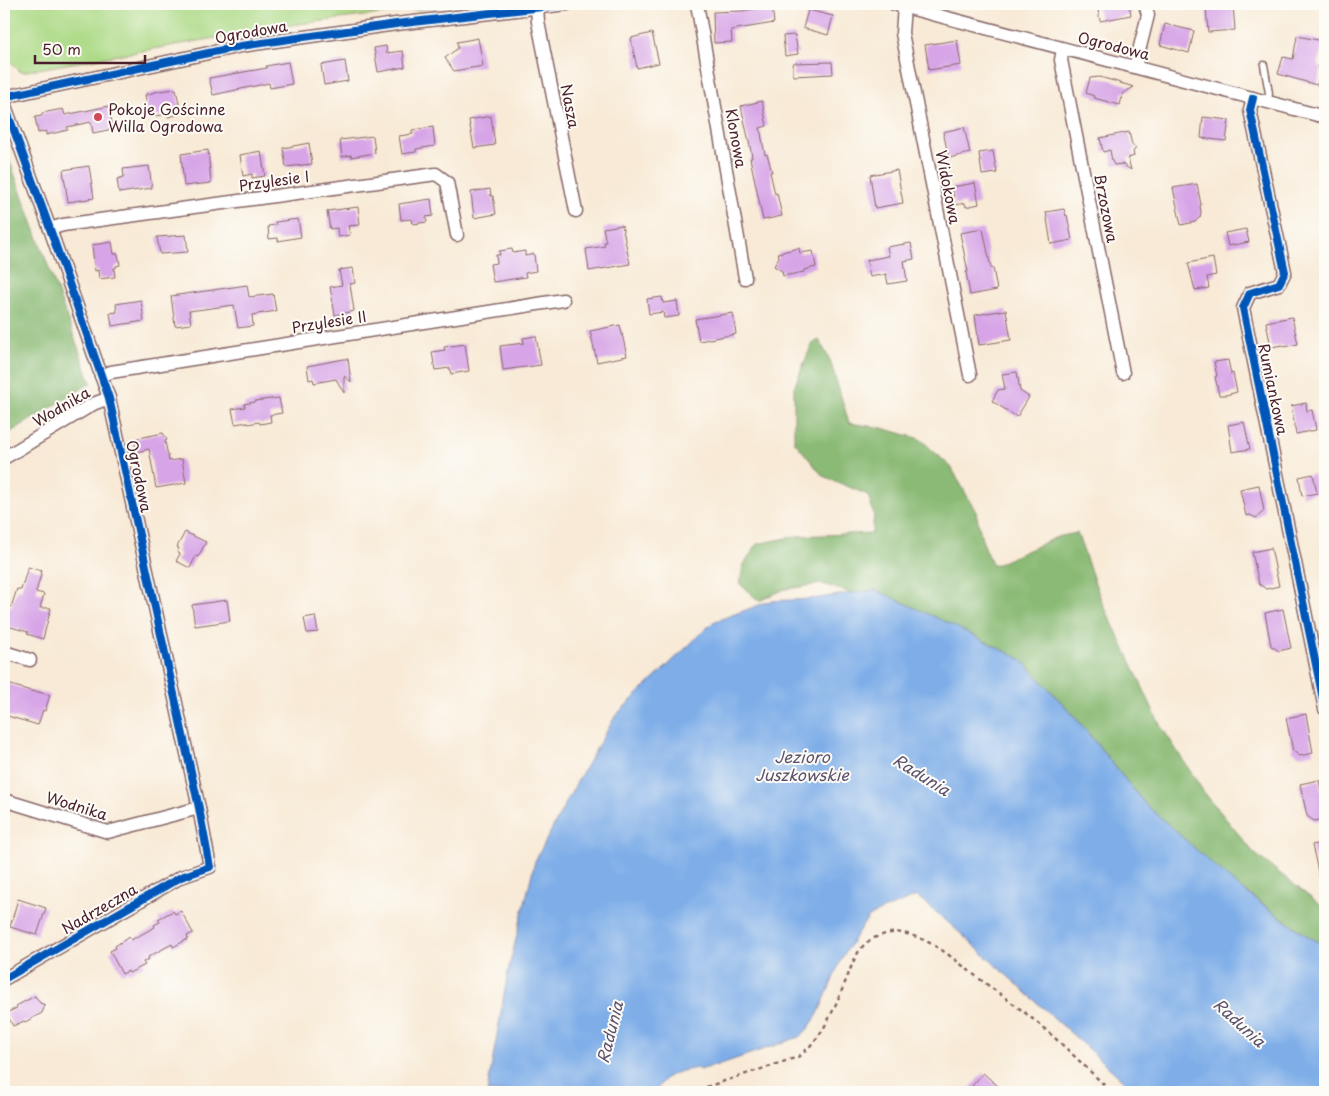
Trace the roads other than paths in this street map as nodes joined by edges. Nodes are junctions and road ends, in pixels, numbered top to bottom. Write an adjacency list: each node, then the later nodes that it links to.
1 (567, 4): 5 (street, Ogrodowa)
2 (697, 4): 17 (street, Klonowa)
3 (1145, 4): 8 (street)
4 (899, 5): 6 (street, Ogrodowa); 20 (street, Widokowa)
5 (537, 7): 10 (street, Ogrodowa); 14 (street, Nasza)
6 (1063, 49): 8 (street, Ogrodowa); 19 (street, Brzozowa)
7 (1264, 65): 11 (lane)
8 (1135, 66): 9 (street, Ogrodowa)
9 (1253, 98): 11 (street, Ogrodowa); 26 (street, Rumiankowa)
10 (4, 99)
11 (1268, 102): 13 (street, Ogrodowa)
12 (4, 103): 15 (street, Ogrodowa)
13 (1325, 117)
14 (576, 211)
15 (50, 229): 16 (street, Przylesie I); 21 (street, Ogrodowa)
16 (457, 235)
17 (745, 278)
18 (563, 300): 21 (street, Przylesie II)
19 (1123, 373)
20 (970, 375)
21 (101, 376): 22 (street, Ogrodowa)
22 (109, 398): 23 (street, Wodnika); 28 (street, Ogrodowa)
23 (4, 458)
24 (4, 652): 25 (street)
25 (30, 660)
26 (1325, 709)
27 (4, 800): 28 (street, Wodnika)
28 (199, 808): 29 (street, Ogrodowa)
29 (210, 867): 30 (street, Nadrzeczna)
30 (4, 979)

